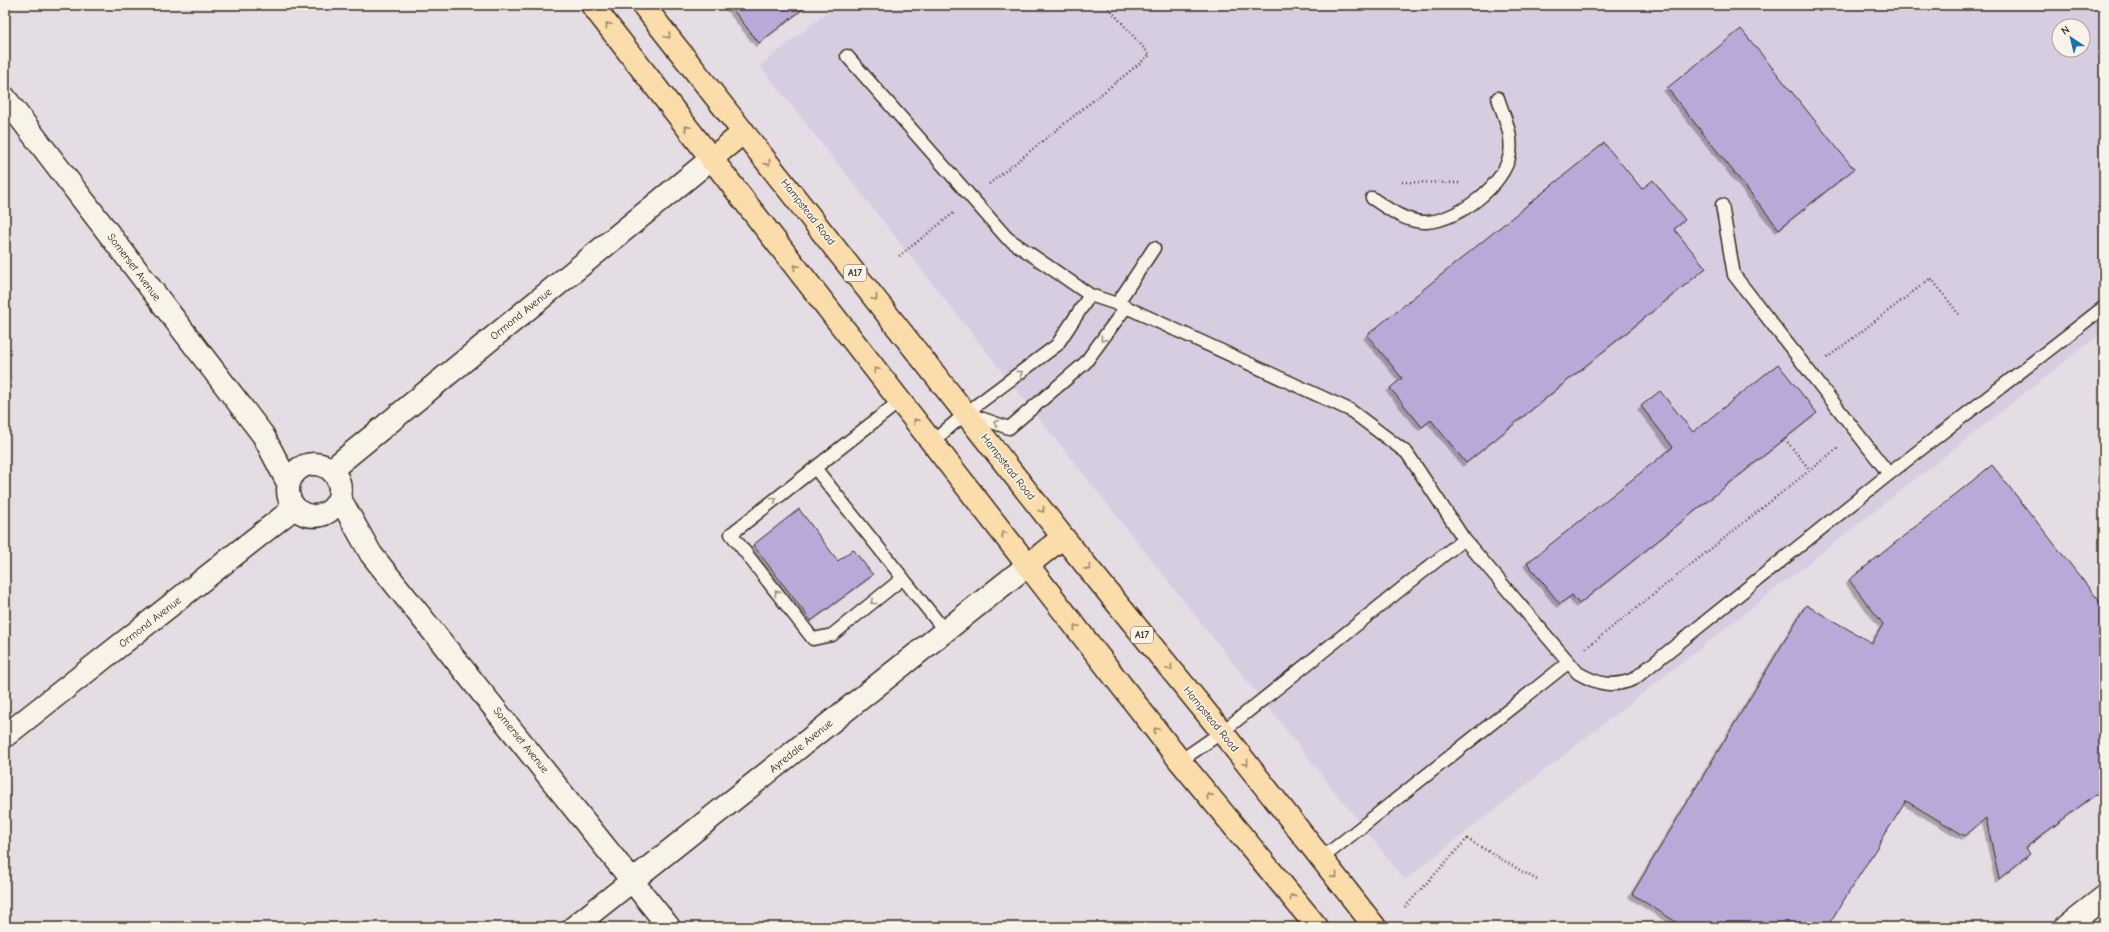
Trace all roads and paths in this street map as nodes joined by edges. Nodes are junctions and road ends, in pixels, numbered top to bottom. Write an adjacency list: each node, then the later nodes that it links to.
1 (592, 5): 8 (highway, one-way to 1)
2 (643, 5): 7 (highway, Hampstead Road / A17, one-way to 7)
3 (1106, 5): 11 (path)
4 (847, 56): 17 (lane)
5 (5, 98): 31 (street, Somerset Avenue)
6 (1498, 98): 12 (lane)
7 (744, 132): 8 (highway); 23 (highway, Hampstead Road / A17, one-way to 23)
8 (711, 159): 22 (highway, one-way to 8); 28 (street, Ormond Avenue)
9 (1402, 182): 10 (path)
10 (1460, 183)
11 (987, 185)
12 (1372, 198)
13 (1722, 205): 24 (lane)
14 (962, 208): 16 (path)
15 (1154, 248): 18 (lane)
16 (899, 256)
17 (1090, 295): 18 (lane); 23 (lane, one-way to 17)
18 (1121, 306): 23 (lane, one-way to 23); 36 (lane)
19 (2104, 307): 30 (lane)
20 (1960, 316): 21 (path)
21 (1826, 359)
22 (900, 401): 26 (highway, one-way to 22); 27 (lane)
23 (966, 413): 26 (lane); 35 (highway, Hampstead Road / A17, one-way to 35)
24 (1856, 433): 29 (path); 30 (lane)
25 (1785, 439): 29 (path)
26 (932, 442): 38 (highway, one-way to 26)
27 (815, 468): 39 (lane); 39 (lane, one-way to 27)
28 (332, 470): 31 (street); 32 (street)
29 (1810, 470): 41 (path)
30 (1888, 474): 41 (lane)
31 (294, 475): 33 (street)
32 (339, 497): 34 (street); 37 (street, Somerset Avenue)
33 (294, 508): 34 (street); 43 (street, Ormond Avenue)
34 (324, 515): 37 (street, Somerset Avenue)
35 (1063, 537): 38 (highway); 42 (highway, Hampstead Road / A17, one-way to 42)
36 (1464, 539): 41 (lane); 42 (lane)
37 (371, 554): 46 (street, Somerset Avenue)
38 (1028, 565): 40 (street, Ayredale Avenue); 44 (highway, one-way to 38)
39 (903, 578): 40 (lane)
40 (945, 631): 46 (street, Ayredale Avenue)
41 (1569, 662): 45 (lane)
42 (1222, 732): 44 (lane); 45 (highway, Hampstead Road / A17, one-way to 45)
43 (5, 736)
44 (1180, 761): 52 (highway, one-way to 44)
45 (1321, 858): 53 (highway, Hampstead Road / A17, one-way to 53)
46 (634, 880): 50 (street, Ayredale Avenue); 51 (street, Somerset Avenue)
47 (1537, 880): 49 (path)
48 (2104, 897): 54 (street)
49 (1405, 907)
50 (574, 927)
51 (669, 927)
52 (1317, 927)
53 (1375, 927)
54 (2066, 927)

